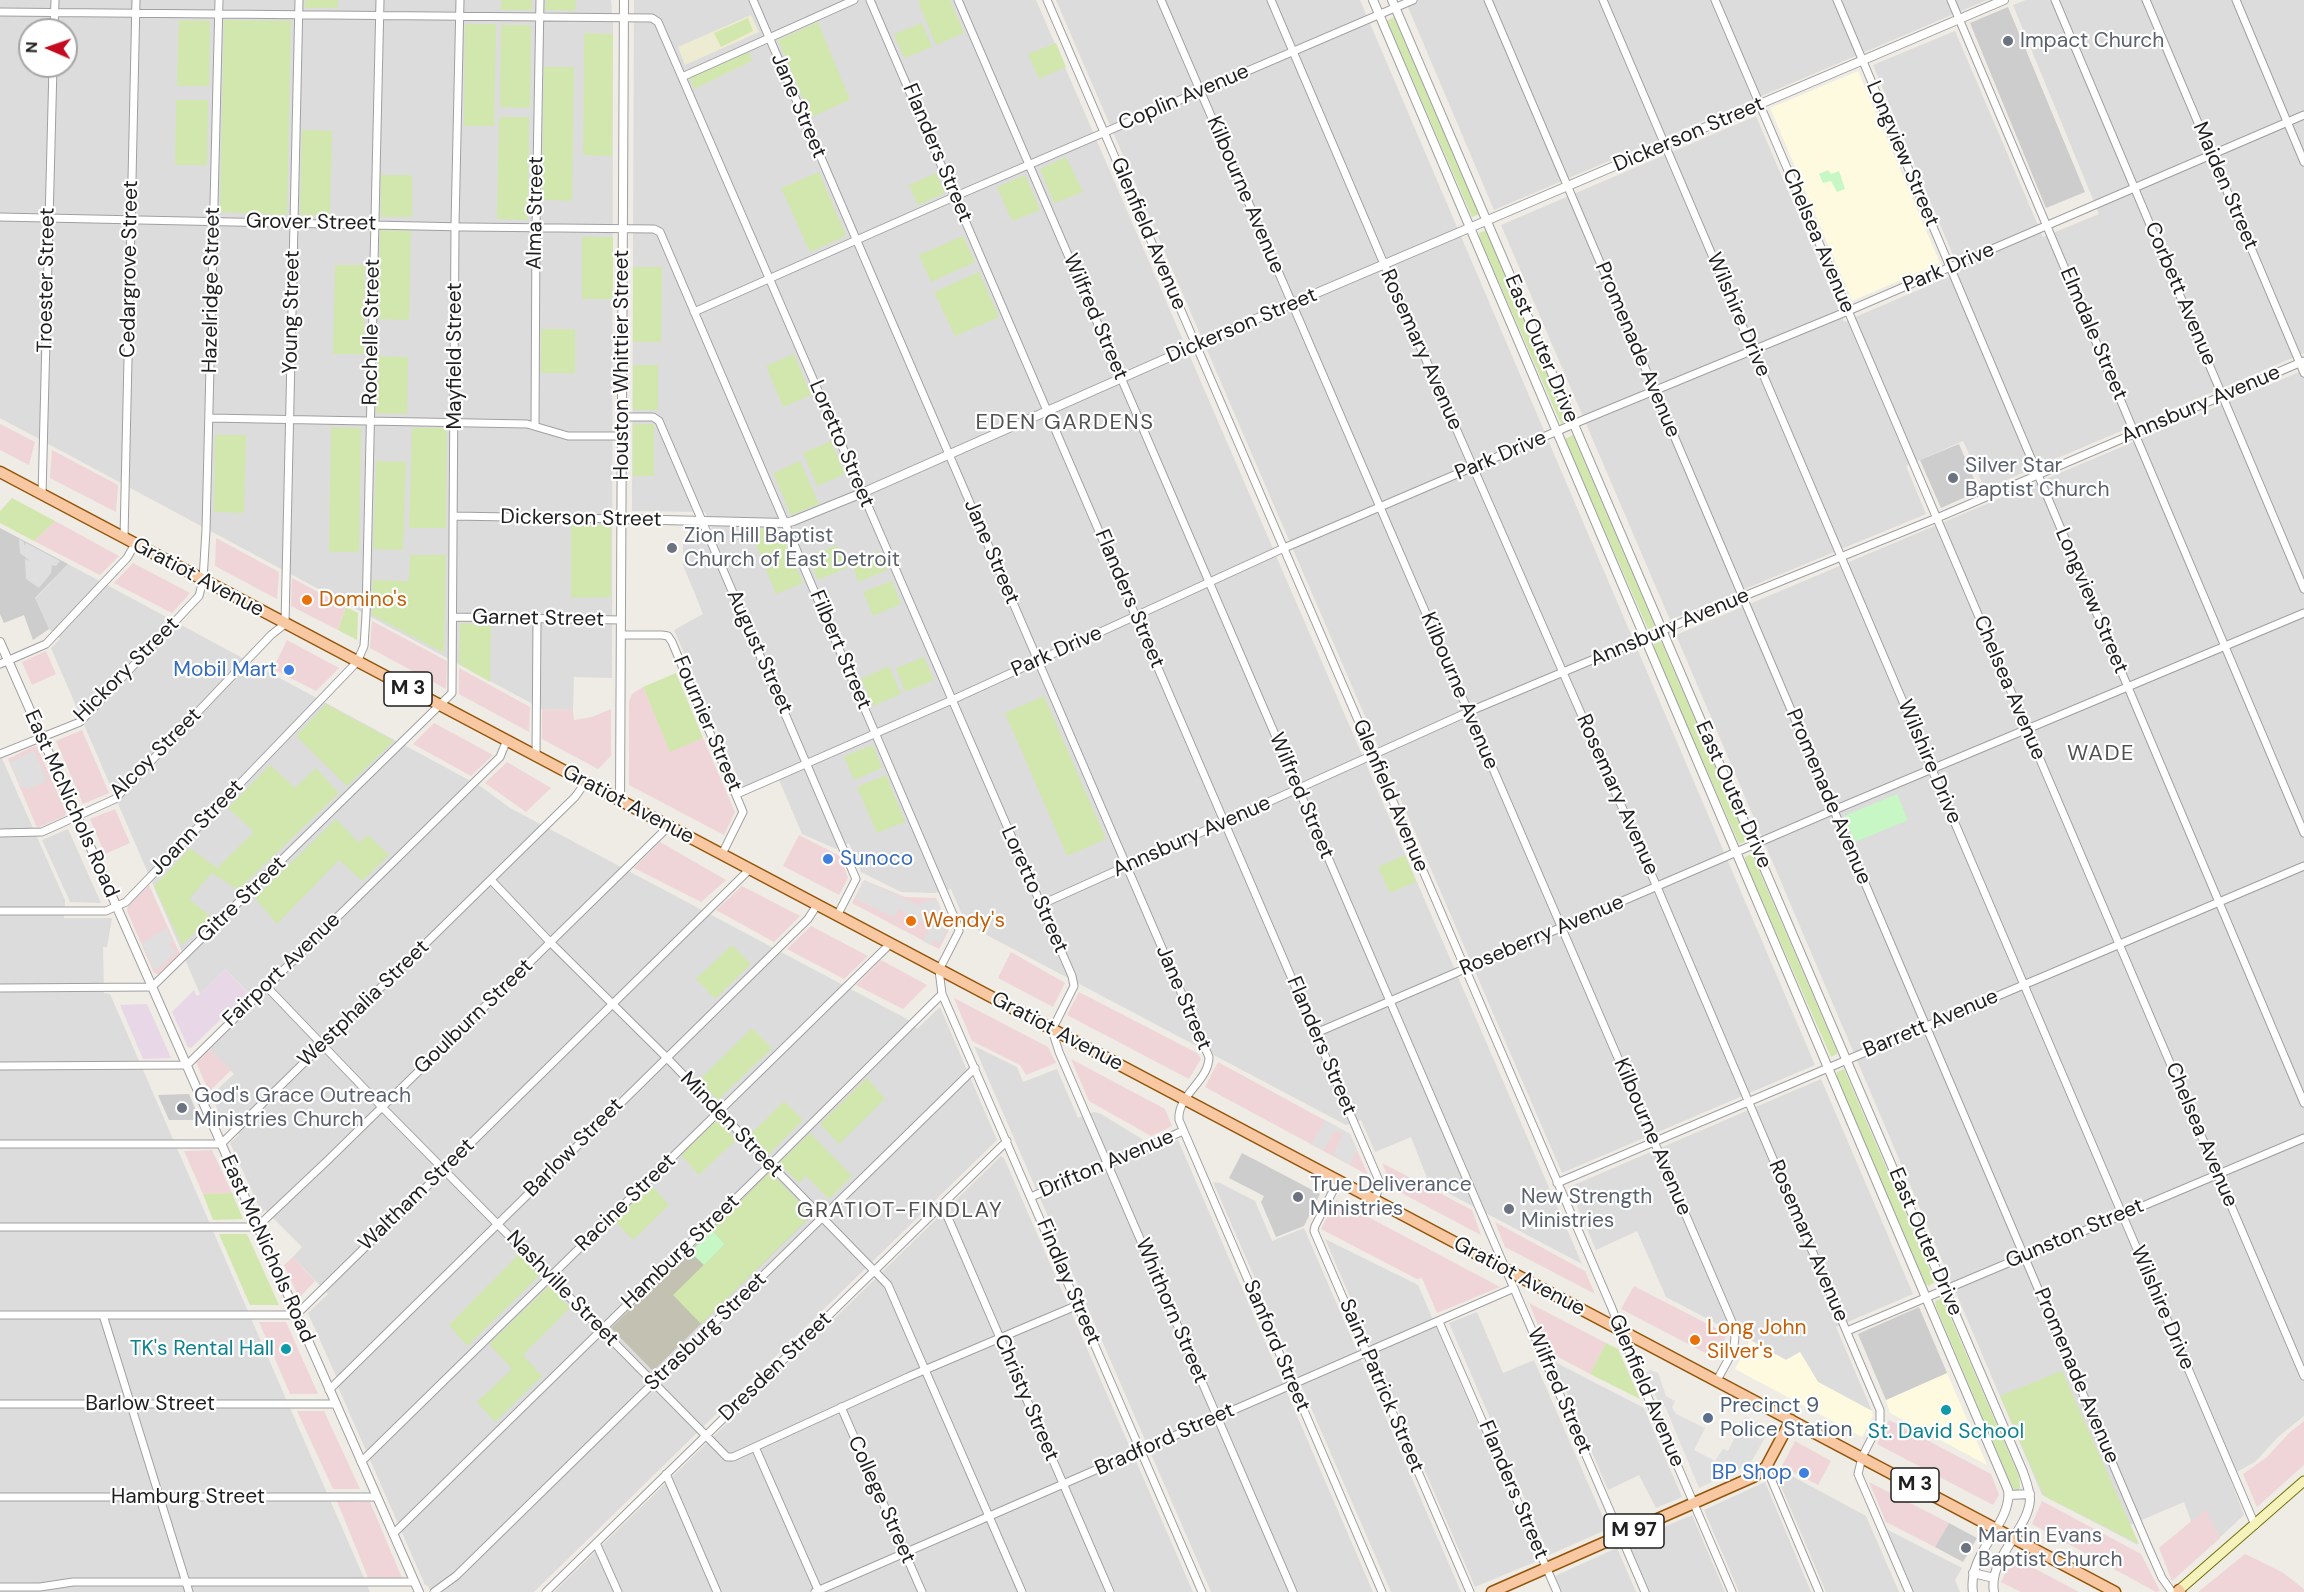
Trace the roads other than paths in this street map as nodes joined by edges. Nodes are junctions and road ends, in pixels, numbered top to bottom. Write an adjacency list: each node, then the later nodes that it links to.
1 (55, 0): 29 (street)
2 (136, 0): 30 (street, Cedargrove Street)
3 (219, 0): 31 (street, Hazelridge Street)
4 (299, 0): 33 (street, Young Street)
5 (380, 0): 34 (street, Rochelle Street)
6 (460, 0): 35 (street, Mayfield Street)
7 (540, 0): 37 (street, Alma Street)
8 (624, 0): 38 (street, Houston Whittier Street)
9 (753, 0): 40 (street, Jane Street)
10 (854, 0): 40 (street)
11 (870, 0): 56 (street, Flanders Street)
12 (958, 0): 53 (street, Wilfred Street)
13 (1047, 0): 49 (street, Glenfield Avenue)
14 (1161, 0): 45 (street, Kilbourne Avenue)
15 (1271, 0): 41 (street, Rosemary Avenue)
16 (1373, 0): 32 (street, East Outer Drive)
17 (1413, 0): 27 (street, Coplin Avenue)
18 (1488, 0): 54 (street, Promenade Avenue)
19 (1603, 0): 50 (street, Wilshire Drive)
20 (1715, 0): 46 (street, Chelsea Avenue)
21 (1837, 0): 42 (street, Longview Street)
22 (1951, 0): 39 (street, Elmdale Street)
23 (2004, 0): 39 (street, Dickerson Street)
24 (2055, 0): 55 (street, Corbett Avenue)
25 (2146, 0): 51 (street, Maiden Street)
26 (2236, 0): 48 (street)
27 (1394, 4): 32 (street, Coplin Avenue); 61 (street, East Outer Drive)
28 (0, 12): 29 (street)
29 (54, 13): 30 (street); 36 (street)
30 (136, 14): 31 (street); 59 (street, Cedargrove Street)
31 (218, 14): 33 (street); 60 (street, Hazelridge Street)
32 (1379, 14): 41 (street, Coplin Avenue); 68 (street, East Outer Drive)
33 (299, 15): 34 (street); 62 (street, Young Street)
34 (379, 16): 35 (street); 63 (street, Rochelle Street)
35 (460, 17): 37 (street); 64 (street, Mayfield Street)
36 (54, 18)
37 (540, 18): 38 (street); 66 (street, Alma Street)
38 (624, 18): 43 (street, Loretto Street); 67 (street, Houston Whittier Street)
39 (1959, 19): 42 (street, Dickerson Street); 65 (street, Elmdale Street)
40 (769, 38): 43 (street); 69 (street, Jane Street)
41 (1293, 51): 45 (street, Coplin Avenue); 70 (street, Rosemary Avenue)
42 (1863, 60): 46 (street, Dickerson Street); 71 (street, Longview Street)
43 (682, 77): 72 (street, Loretto Street)
44 (53, 78): 58 (street, Troester Street)
45 (1200, 91): 49 (street, Coplin Avenue); 73 (street, Kilbourne Avenue)
46 (1760, 105): 50 (street, Dickerson Street); 74 (street, Chelsea Avenue)
47 (2304, 115): 48 (street, Park Drive)
48 (2287, 122): 51 (street, Park Drive); 52 (street)
49 (1104, 133): 53 (street, Coplin Avenue); 76 (street, Glenfield Avenue)
50 (1665, 145): 54 (street, Dickerson Street); 77 (street, Wilshire Drive)
51 (2212, 155): 55 (street, Park Drive); 78 (street, Maiden Street)
52 (2304, 162)
53 (1029, 165): 56 (street, Coplin Avenue); 80 (street, Wilfred Street)
54 (1568, 186): 61 (street, Dickerson Street); 81 (street, Promenade Avenue)
55 (2135, 188): 65 (street, Park Drive); 82 (street, Corbett Avenue)
56 (956, 196): 69 (street, Coplin Avenue); 83 (street, Flanders Street)
57 (0, 217): 58 (street, Grover Street)
58 (49, 218): 59 (street, Grover Street); 99 (street, Troester Street)
59 (131, 219): 60 (street, Grover Street); 106 (street, Cedargrove Street)
60 (213, 221): 62 (street, Grover Street); 85 (street, Hazelridge Street)
61 (1487, 222): 68 (street, Dickerson Street); 89 (street, East Outer Drive)
62 (294, 223): 63 (street, Grover Street); 86 (street, Young Street)
63 (374, 224): 64 (street, Grover Street); 87 (street, Rochelle Street)
64 (455, 226): 66 (street, Grover Street); 88 (street, Mayfield Street)
65 (2047, 226): 71 (street, Park Drive); 92 (street, Elmdale Street)
66 (536, 228): 67 (street, Grover Street); 90 (street, Alma Street)
67 (622, 229): 75 (street, Filbert Street); 84 (street, Houston Whittier Street)
68 (1470, 229): 70 (street, Dickerson Street); 91 (street, East Outer Drive)
69 (856, 240): 72 (street); 94 (street, Jane Street)
70 (1384, 264): 73 (street, Dickerson Street); 95 (street, Rosemary Avenue)
71 (1950, 267): 74 (street, Park Drive); 97 (street, Longview Street)
72 (770, 279): 75 (street); 98 (street, Loretto Street)
73 (1293, 304): 76 (street, Dickerson Street); 100 (street, Kilbourne Avenue)
74 (1848, 311): 77 (street, Park Drive); 102 (street, Chelsea Avenue)
75 (694, 312): 105 (street, Filbert Street)
76 (1196, 345): 80 (street, Dickerson Street); 108 (street, Glenfield Avenue)
77 (1753, 351): 81 (street, Park Drive); 109 (street, Wilshire Drive)
78 (2302, 362): 79 (street, Maiden Street); 82 (street, Annsbury Avenue)
79 (2304, 373)
80 (1121, 378): 83 (street, Dickerson Street); 111 (street, Wilfred Street)
81 (1655, 391): 89 (street, Park Drive); 113 (street, Promenade Avenue)
82 (2223, 396): 92 (street, Annsbury Avenue); 112 (street, Corbett Avenue)
83 (1047, 411): 94 (street, Dickerson Street); 115 (street, Flanders Street)
84 (622, 417): 93 (street, Houston Whittier Street); 104 (street, August Street)
85 (209, 418): 86 (street); 110 (street, Hazelridge Street)
86 (290, 419): 87 (street); 119 (street, Young Street)
87 (370, 421): 88 (street); 127 (street, Rochelle Street)
88 (454, 422): 90 (street); 101 (street, Mayfield Street)
89 (1574, 425): 91 (street, Park Drive); 120 (street, East Outer Drive)
90 (535, 426): 93 (street)
91 (1558, 432): 95 (street, Park Drive); 122 (street, East Outer Drive)
92 (2135, 433): 97 (street, Annsbury Avenue); 124 (street, Elmdale Street)
93 (622, 436): 103 (street, Houston Whittier Street)
94 (949, 454): 98 (street, Dickerson Street); 125 (street, Jane Street)
95 (1474, 467): 100 (street, Park Drive); 128 (street, Rosemary Avenue)
96 (0, 472): 99 (main road, Gratiot Avenue / M 3)
97 (2038, 475): 102 (street, Annsbury Avenue); 129 (street, Longview Street)
98 (862, 493): 105 (street, Dickerson Street); 130 (street, Loretto Street)
99 (42, 495): 106 (main road, Gratiot Avenue / M 3)
100 (1380, 507): 108 (street, Park Drive); 132 (street, Kilbourne Avenue)
101 (454, 516): 103 (street, Dickerson Street); 116 (street, Mayfield Street)
102 (1937, 518): 109 (street, Annsbury Avenue); 133 (street, Chelsea Avenue)
103 (622, 519): 104 (street, Dickerson Street); 118 (street, Houston Whittier Street)
104 (702, 521): 105 (street, Dickerson Street); 140 (street, August Street)
105 (785, 523): 134 (street, Filbert Street)
106 (124, 538): 107 (main road, Gratiot Avenue / M 3)
107 (135, 544): 110 (main road, Gratiot Avenue / M 3); 126 (street)
108 (1284, 548): 111 (street, Park Drive); 138 (street, Glenfield Avenue)
109 (1841, 558): 113 (street, Annsbury Avenue); 141 (street, Wilshire Drive)
110 (203, 580): 119 (main road, Gratiot Avenue / M 3); 135 (street, Hickory Street)
111 (1210, 582): 115 (street, Park Drive); 143 (street, Wilfred Street)
112 (2304, 589)
113 (1742, 597): 120 (street, Annsbury Avenue); 146 (street, Promenade Avenue)
114 (2304, 613): 124 (street)
115 (1136, 616): 125 (street, Park Drive); 148 (street, Flanders Street)
116 (454, 617): 117 (street, Garnet Street); 131 (street, Mayfield Street)
117 (537, 619): 118 (street, Garnet Street); 139 (street)
118 (621, 620): 121 (street, Houston Whittier Street)
119 (285, 624): 127 (main road, Gratiot Avenue / M 3); 147 (street, Alcoy Street)
120 (1662, 632): 122 (street, Annsbury Avenue); 152 (street, East Outer Drive)
121 (621, 635): 144 (street, Fournier Street); 145 (street, Houston Whittier Street)
122 (1646, 639): 128 (street, Annsbury Avenue); 153 (street, East Outer Drive)
123 (0, 642): 126 (street, East McNichols Road)
124 (2225, 646): 129 (street, Roseberry Avenue); 151 (street, Elmdale Street)
125 (1038, 660): 130 (street, Park Drive); 155 (street, Jane Street)
126 (4, 662): 135 (street, East McNichols Road)
127 (357, 662): 131 (main road, Gratiot Avenue / M 3); 163 (street, Joann Street)
128 (1563, 673): 132 (street, Annsbury Avenue); 159 (street, Rosemary Avenue)
129 (2128, 687): 133 (street, Roseberry Avenue); 160 (street, Longview Street)
130 (952, 700): 134 (street, Park Drive); 162 (street, Loretto Street)
131 (440, 706): 136 (main road, Gratiot Avenue / M 3); 174 (street, Gitre Street)
132 (1468, 712): 138 (street, Annsbury Avenue); 166 (street, Kilbourne Avenue)
133 (2027, 729): 141 (street, Roseberry Avenue); 169 (street, Chelsea Avenue)
134 (876, 733): 140 (street, Park Drive); 171 (street, Filbert Street)
135 (42, 739): 137 (street, Hickory Street); 147 (street, East McNichols Road)
136 (507, 742): 139 (main road, Gratiot Avenue / M 3); 173 (street, Fairport Avenue)
137 (0, 754)
138 (1373, 756): 143 (street, Annsbury Avenue); 170 (street, Glenfield Avenue)
139 (536, 757): 142 (main road, Gratiot Avenue / M 3)
140 (807, 764): 144 (street, Park Drive); 165 (street, August Street)
141 (1932, 769): 146 (street, Roseberry Avenue); 172 (street, Wilshire Drive)
142 (585, 783): 145 (main road, Gratiot Avenue / M 3); 158 (street, Westphalia Street)
143 (1298, 789): 148 (street, Annsbury Avenue); 177 (street, Wilfred Street)
144 (737, 794): 154 (street, Fournier Street)
145 (620, 801): 149 (main road, Gratiot Avenue / M 3)
146 (1834, 810): 152 (street, Roseberry Avenue); 179 (street, Promenade Avenue)
147 (76, 816): 150 (street, Alcoy Street); 163 (street, East McNichols Road)
148 (1225, 822): 155 (street, Annsbury Avenue); 181 (street, Flanders Street)
149 (668, 827): 154 (main road, Gratiot Avenue / M 3); 167 (street, Goulburn Street)
150 (0, 832)
151 (2304, 833)
152 (1755, 844): 153 (street, Roseberry Avenue); 184 (street, East Outer Drive)
153 (1736, 852): 159 (street, Roseberry Avenue); 188 (street, East Outer Drive)
154 (723, 855): 157 (main road, Gratiot Avenue / M 3)
155 (1126, 866): 162 (street, Annsbury Avenue); 189 (street, Jane Street)
156 (2304, 866): 160 (street, Barrett Avenue)
157 (750, 868): 161 (main road, Gratiot Avenue / M 3); 178 (street, Waltham Street)
158 (491, 879): 167 (street, Minden Street); 182 (street, Westphalia Street)
159 (1657, 887): 166 (street, Roseberry Avenue); 190 (street, Rosemary Avenue)
160 (2218, 902): 169 (street, Barrett Avenue); 191 (street, Longview Street)
161 (817, 905): 165 (main road, Gratiot Avenue / M 3); 183 (street, Barlow Street)
162 (1040, 905): 180 (street, Loretto Street)
163 (117, 907): 164 (street); 174 (street, East McNichols Road)
164 (0, 911)
165 (837, 916): 168 (main road, Gratiot Avenue / M 3)
166 (1561, 928): 170 (street, Roseberry Avenue); 197 (street, Kilbourne Avenue)
167 (550, 942): 178 (street, Minden Street); 192 (street, Goulburn Street)
168 (890, 944): 171 (main road, Gratiot Avenue / M 3); 193 (street, Racine Street)
169 (2119, 946): 172 (street, Barrett Avenue); 203 (street, Chelsea Avenue)
170 (1465, 969): 177 (street, Roseberry Avenue); 205 (street, Glenfield Avenue)
171 (939, 970): 176 (street, Findlay Street); 180 (main road, Gratiot Avenue / M 3)
172 (2024, 985): 179 (street, Barrett Avenue); 209 (street, Wilshire Drive)
173 (266, 986): 182 (street, Nashville Street); 185 (street, Fairport Avenue)
174 (152, 987): 175 (street); 185 (street, East McNichols Road)
175 (0, 988)
176 (942, 994): 187 (street, Findlay Street); 201 (street, Hamburg Street)
177 (1390, 1001): 181 (street, Roseberry Avenue); 215 (street, Wilfred Street)
178 (612, 1003): 183 (street, Minden Street); 202 (street, Waltham Street)
179 (1926, 1026): 184 (street, Barrett Avenue); 214 (street, Promenade Avenue)
180 (1052, 1030): 189 (main road, Gratiot Avenue / M 3); 200 (street, Whithorn Street)
181 (1316, 1033): 207 (street, Flanders Street)
182 (323, 1044): 192 (street, Nashville Street); 199 (street, Westphalia Street)
183 (666, 1057): 193 (street, Minden Street); 211 (street, Barlow Street)
184 (1847, 1060): 188 (street, Barrett Avenue); 219 (street, East Outer Drive)
185 (187, 1065): 186 (street); 199 (street, East McNichols Road)
186 (0, 1066)
187 (975, 1068): 196 (street, Findlay Street); 210 (street, Strasburg Street)
188 (1828, 1068): 190 (street, Barrett Avenue); 220 (street, East Outer Drive)
189 (1185, 1100): 194 (street, Sanford Street); 204 (main road, Gratiot Avenue / M 3)
190 (1749, 1101): 197 (street, Barrett Avenue); 228 (street, Rosemary Avenue)
191 (2304, 1103)
192 (382, 1107): 202 (street, Nashville Street); 213 (street, Goulburn Street)
193 (718, 1112): 201 (street, Minden Street); 217 (street, Racine Street)
194 (1183, 1131): 200 (street, Drifton Avenue); 235 (street, Sanford Street)
195 (2304, 1138): 203 (street, Gunston Street)
196 (1007, 1141): 206 (street, Findlay Street); 208 (street, Dresden Street)
197 (1654, 1142): 205 (street, Barrett Avenue); 233 (street, Kilbourne Avenue)
198 (0, 1144): 199 (street)
199 (221, 1144): 213 (street, East McNichols Road)
200 (1107, 1164): 206 (street, Drifton Avenue); 241 (street, Whithorn Street)
201 (770, 1165): 210 (street, Minden Street); 226 (street, Hamburg Street)
202 (445, 1169): 211 (street, Nashville Street); 224 (street, Waltham Street)
203 (2218, 1174): 209 (street, Gunston Street); 232 (street, Chelsea Avenue)
204 (1338, 1181): 207 (main road, Gratiot Avenue / M 3); 230 (street, Saint Patrick Street)
205 (1557, 1183): 227 (street, Glenfield Avenue)
206 (1031, 1197): 221 (street, Findlay Street)
207 (1375, 1200): 215 (main road, Gratiot Avenue / M 3)
208 (942, 1204): 216 (street, Dresden Street); 229 (street, Christy Street)
209 (2122, 1215): 214 (street, Gunston Street); 259 (street, Wilshire Drive)
210 (822, 1218): 216 (street, Minden Street); 234 (street, Strasburg Street)
211 (498, 1224): 217 (street, Nashville Street); 236 (street, Barlow Street)
212 (0, 1227): 213 (street)
213 (257, 1227): 224 (street, East McNichols Road)
214 (2024, 1256): 219 (street, Gunston Street); 297 (street, Promenade Avenue)
215 (1506, 1270): 218 (street, Wilfred Street); 227 (main road, Gratiot Avenue / M 3)
216 (874, 1271): 231 (street, Minden Street); 243 (street, Dresden Street)
217 (550, 1277): 226 (street, Nashville Street); 247 (street, Racine Street)
218 (1515, 1288): 225 (street, Bradford Street); 262 (street, Wilfred Street)
219 (1945, 1290): 220 (street, Gunston Street); 252 (street, East Outer Drive)
220 (1927, 1298): 228 (street, Gunston Street); 253 (street, East Outer Drive)
221 (1078, 1305): 229 (street); 245 (street, Findlay Street)
222 (0, 1315): 223 (street)
223 (103, 1315): 224 (street); 238 (street)
224 (296, 1315): 236 (street, East McNichols Road)
225 (1439, 1322): 230 (street, Bradford Street); 266 (street, Flanders Street)
226 (602, 1330): 234 (street, Nashville Street); 261 (street, Hamburg Street)
227 (1621, 1331): 233 (main road, Gratiot Avenue / M 3); 257 (street, Glenfield Avenue)
228 (1847, 1331): 246 (street, Rosemary Avenue)
229 (1000, 1338): 231 (street); 251 (street, Christy Street)
230 (1366, 1353): 235 (street, Bradford Street); 287 (street, Saint Patrick Street)
231 (926, 1370): 240 (street); 258 (street, Minden Street)
232 (2304, 1376)
233 (1717, 1381): 242 (main road, Gratiot Avenue / M 3)
234 (654, 1383): 243 (street, Nashville Street); 277 (street, Strasburg Street)
235 (1293, 1384): 241 (street, Bradford Street); 286 (street, Sanford Street)
236 (329, 1390): 239 (street, East McNichols Road)
237 (0, 1404): 238 (street, Barlow Street)
238 (131, 1404): 239 (street, Barlow Street); 255 (street)
239 (335, 1404): 247 (street, East McNichols Road)
240 (841, 1407): 244 (street); 265 (street, College Street)
241 (1217, 1418): 245 (street, Bradford Street); 285 (street, Whithorn Street)
242 (1791, 1420): 246 (main road, Gratiot Avenue / M 3); 248 (main road, M 97)
243 (705, 1436): 244 (street, Nashville Street); 249 (street, Dresden Street)
244 (755, 1447): 273 (street)
245 (1141, 1451): 251 (street, Bradford Street); 284 (street, Findlay Street)
246 (1862, 1457): 260 (main road, Gratiot Avenue / M 3); 293 (street, Rosemary Avenue)
247 (361, 1462): 256 (street, East McNichols Road)
248 (1766, 1467): 257 (main road, M 97); 292 (street)
249 (666, 1474): 264 (street, Dresden Street); 280 (street)
250 (2304, 1481): 259 (main road)
251 (1063, 1485): 258 (street, Bradford Street); 283 (street, Christy Street)
252 (2030, 1494): 253 (street); 263 (street)
253 (2009, 1495): 260 (street)
254 (0, 1497): 255 (street, Hamburg Street)
255 (160, 1497): 256 (street, Hamburg Street); 269 (street)
256 (377, 1497): 261 (street, East McNichols Road)
257 (1694, 1504): 262 (main road, M 97); 291 (street, Glenfield Avenue)
258 (989, 1516): 265 (street, Bradford Street); 282 (street, Minden Street)
259 (2254, 1524): 297 (main road)
260 (1995, 1528): 263 (main road, Gratiot Avenue / M 3); 267 (street)
261 (393, 1534): 270 (street, East McNichols Road)
262 (1621, 1536): 266 (main road, M 97); 290 (street, Wilfred Street)
263 (2013, 1538): 268 (street); 296 (main road, Gratiot Avenue / M 3)
264 (596, 1543): 278 (street, Dresden Street); 279 (street)
265 (905, 1553): 273 (street, Bradford Street); 281 (street, College Street)
266 (1547, 1568): 288 (main road, M 97); 289 (street, Flanders Street)
267 (1973, 1573): 268 (street); 294 (street)
268 (1994, 1578): 295 (street)
269 (184, 1582): 270 (street); 271 (street); 275 (street)
270 (414, 1582): 276 (street, East McNichols Road)
271 (69, 1583): 272 (street); 274 (street)
272 (0, 1587)
273 (817, 1591)
274 (69, 1592)
275 (189, 1592)
276 (419, 1592)
277 (434, 1592)
278 (546, 1592)
279 (618, 1592)
280 (717, 1592)
281 (922, 1592)
282 (1022, 1592)
283 (1110, 1592)
284 (1202, 1592)
285 (1293, 1592)
286 (1382, 1592)
287 (1470, 1592)
288 (1492, 1592)
289 (1557, 1592)
290 (1646, 1592)
291 (1732, 1592)
292 (1819, 1592)
293 (1909, 1592)
294 (1973, 1592)
295 (1994, 1592)
296 (2115, 1592)
297 (2177, 1592)

